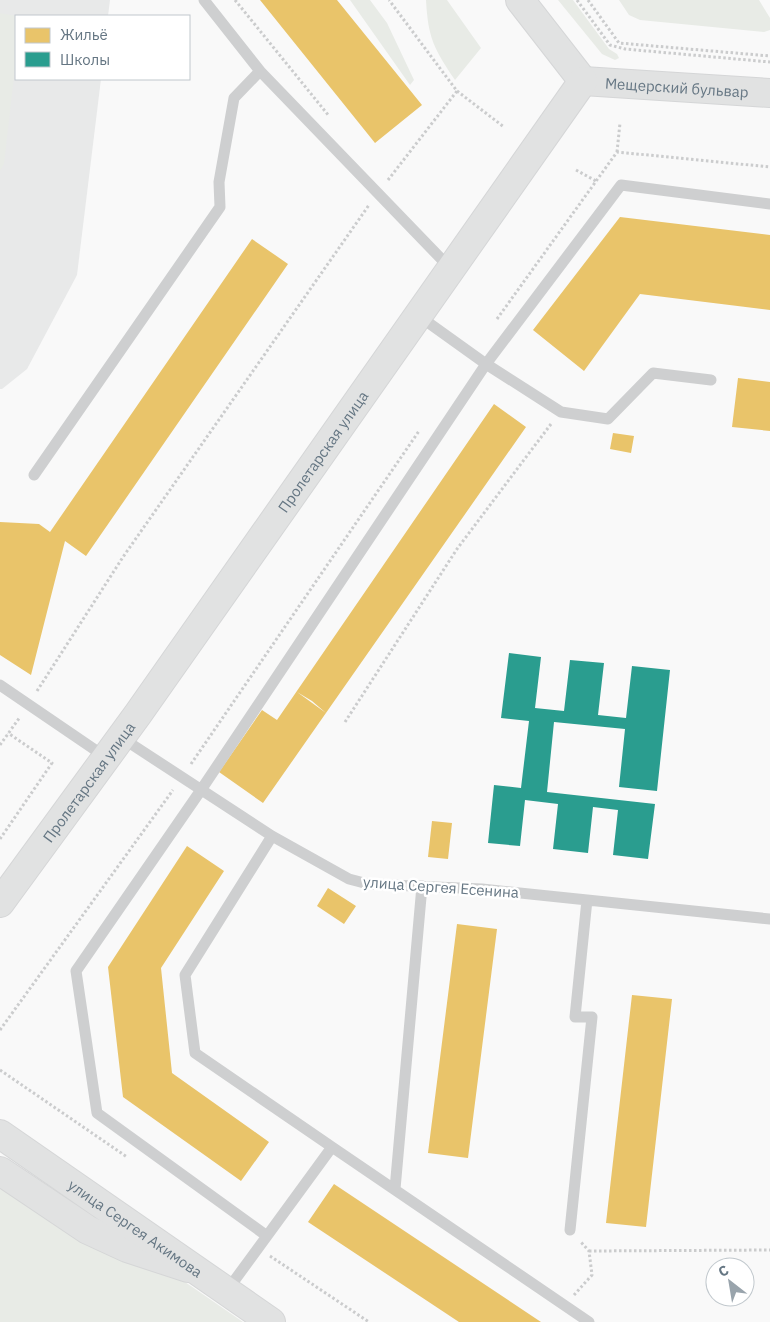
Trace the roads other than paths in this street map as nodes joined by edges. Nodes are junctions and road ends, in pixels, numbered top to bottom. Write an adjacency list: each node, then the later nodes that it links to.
1 (204, 0): 3 (lane)
2 (520, 0): 4 (main road)
3 (260, 71): 7 (lane); 11 (lane)
4 (584, 81): 5 (main road, Мещерский бульвар); 7 (main road, Пролетарская улица)
5 (770, 93)
6 (770, 204): 9 (lane)
7 (452, 270): 8 (main road, Пролетарская улица)
8 (419, 316): 9 (lane); 13 (main road, Пролетарская улица)
9 (486, 364): 10 (lane); 14 (lane)
10 (711, 380)
11 (34, 475)
12 (0, 684): 13 (lane, улица Сергея Есенина)
13 (114, 748): 14 (lane, улица Сергея Есенина); 18 (main road, Пролетарская улица)
14 (201, 790): 15 (lane, улица Сергея Есенина); 25 (lane)
15 (272, 836): 16 (lane, улица Сергея Есенина); 21 (lane)
16 (422, 886): 17 (lane, улица Сергея Есенина); 23 (lane)
17 (587, 900): 19 (lane, улица Сергея Есенина); 24 (lane)
18 (0, 903)
19 (770, 919)
20 (0, 1134): 26 (main road, улица Сергея Акимова)
21 (332, 1147): 23 (lane); 25 (lane)
22 (0, 1171): 26 (main road)
23 (394, 1189): 29 (lane)
24 (570, 1230)
25 (266, 1236): 27 (lane)
26 (199, 1271): 27 (main road, улица Сергея Акимова)
27 (226, 1292): 28 (main road, улица Сергея Акимова)
28 (271, 1322)
29 (589, 1322)

